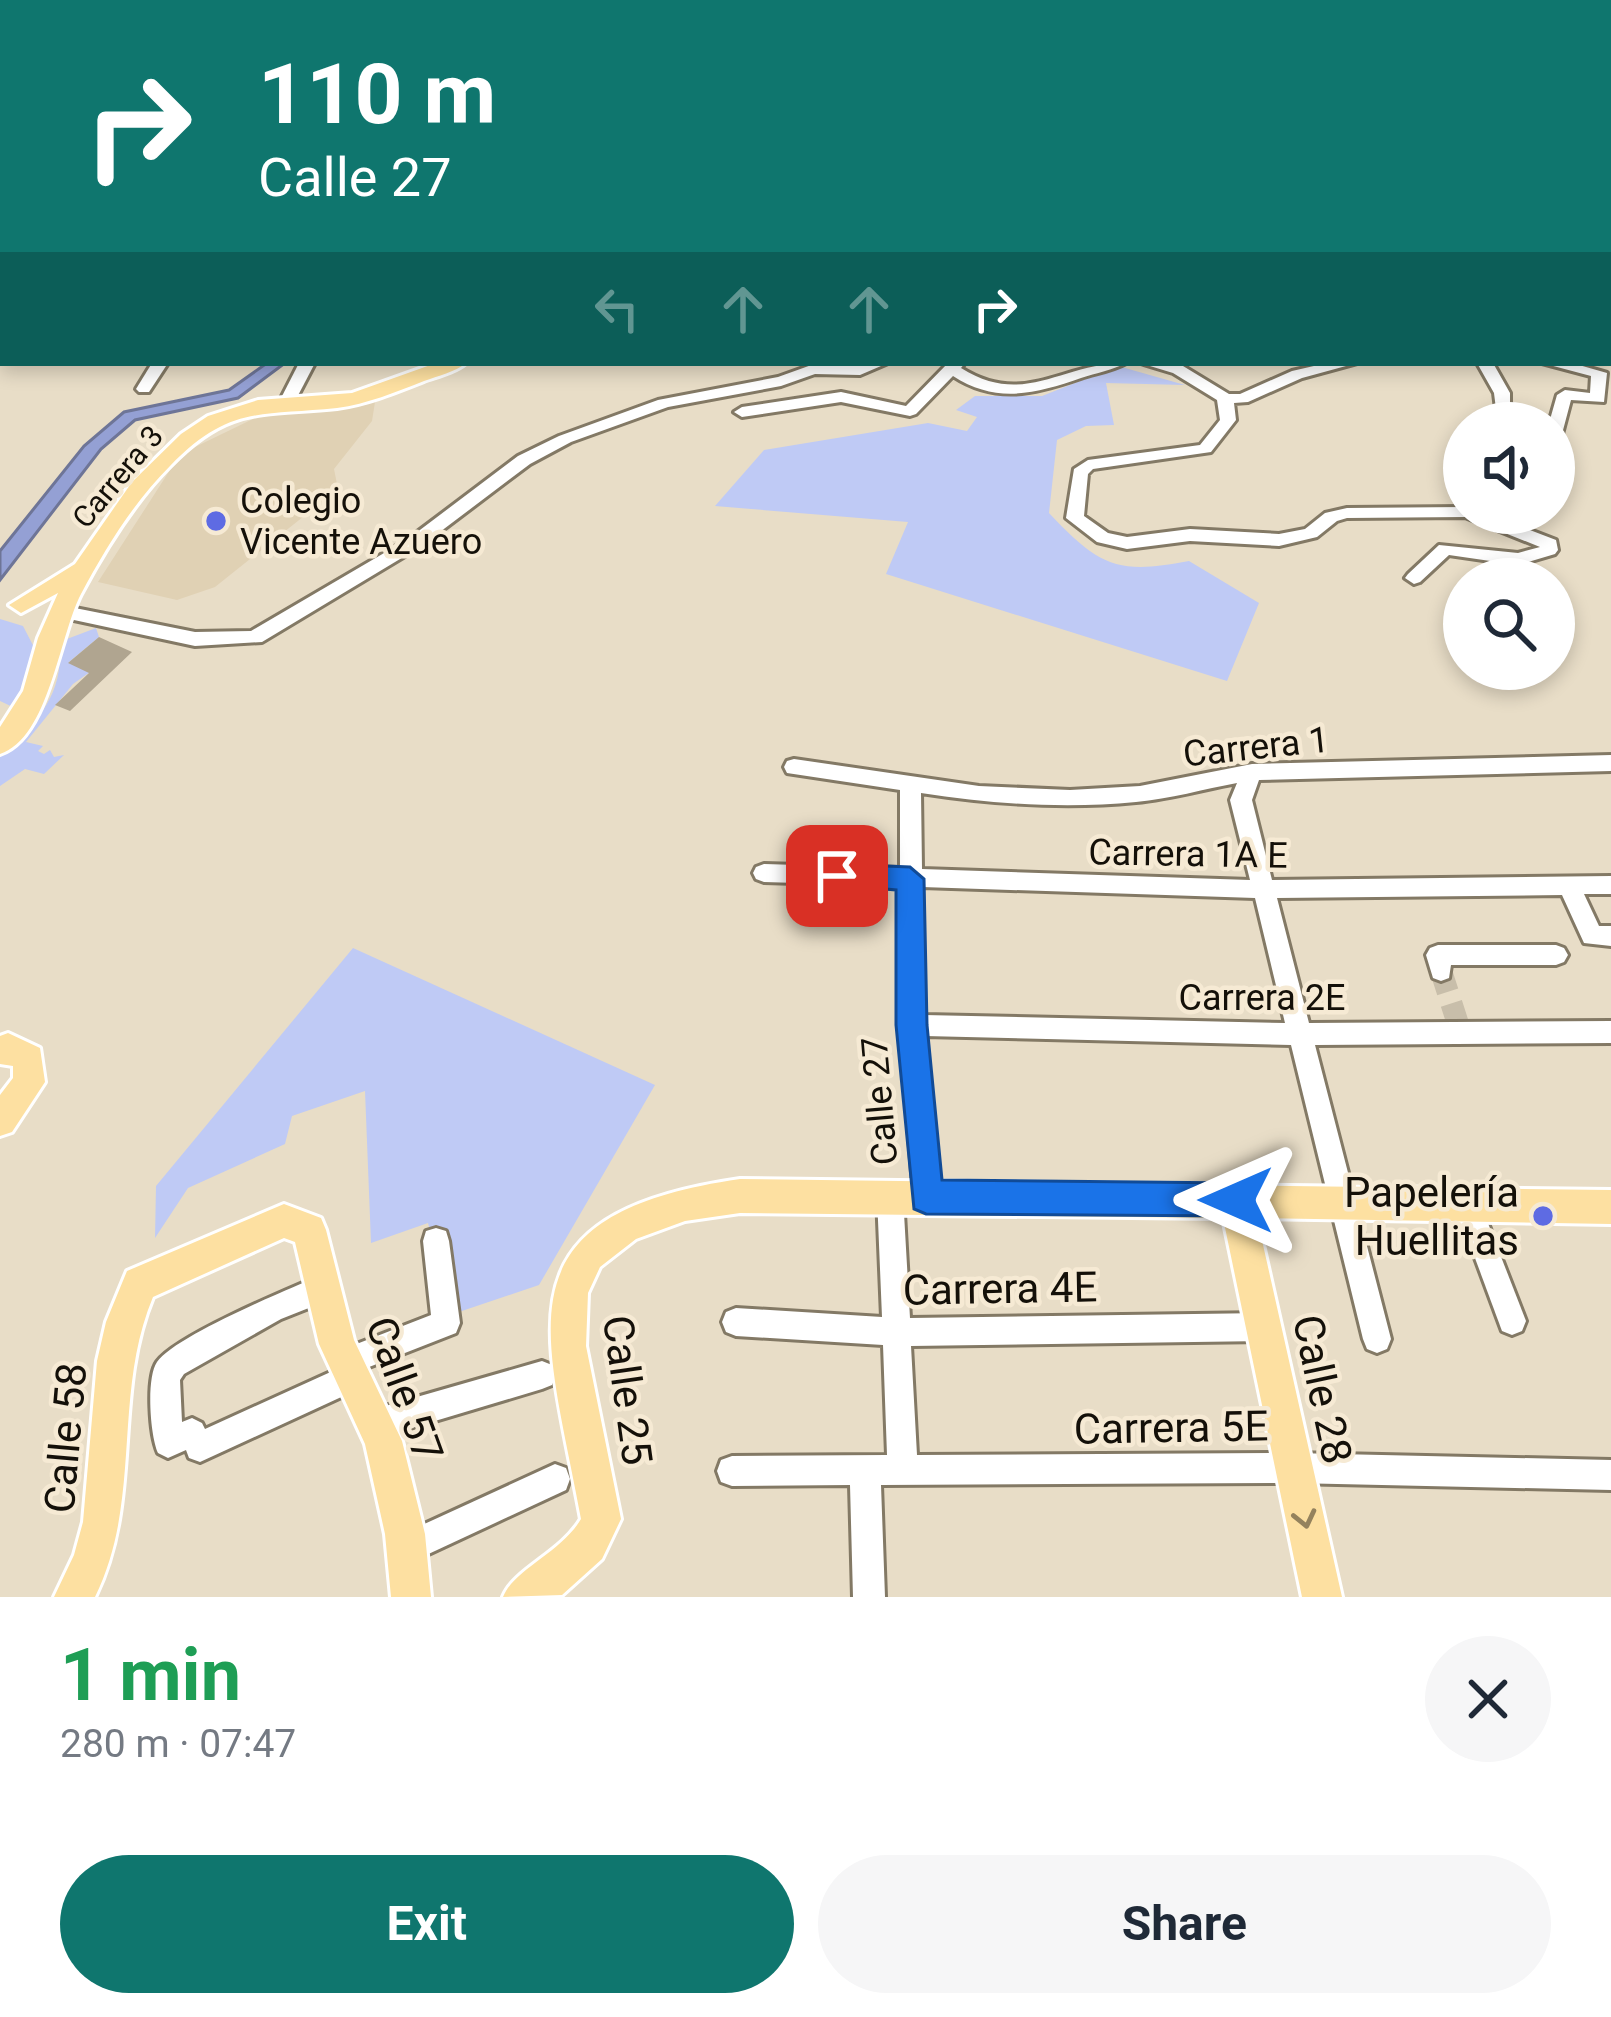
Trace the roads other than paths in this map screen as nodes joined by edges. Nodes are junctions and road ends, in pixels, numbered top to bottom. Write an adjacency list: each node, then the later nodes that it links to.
1 (158, 366): 12 (street)
2 (305, 366): 14 (street)
3 (448, 366): 14 (main road, Carrera 3)
4 (871, 366): 11 (street)
5 (954, 366): 6 (street); 17 (street)
6 (1108, 366)
7 (1163, 366): 13 (street)
8 (1335, 366): 13 (street)
9 (1487, 366): 15 (street)
10 (1563, 366): 16 (street)
11 (824, 367): 24 (street)
12 (144, 389)
13 (1233, 398): 18 (street)
14 (287, 402): 20 (main road, Carrera 3)
15 (1503, 402)
16 (1563, 402)
17 (742, 412)
18 (1443, 512)
19 (1535, 534): 21 (street)
20 (86, 565): 22 (main road); 23 (main road, Carrera 3)
21 (1414, 578)
22 (11, 606): 23 (main road); 25 (main road)
23 (57, 610): 24 (street); 25 (main road, Carrera 3)
24 (92, 615): 25 (street)
25 (45, 648): 26 (main road, Carrera 3)
26 (0, 744)
27 (1611, 763): 29 (street, Carrera 1)
28 (794, 767): 30 (street, Carrera 1)
29 (1252, 772): 30 (street, Carrera 1); 35 (street)
30 (910, 783): 32 (street, Calle 27)
31 (764, 873): 32 (street, Carrera 1A E)
32 (910, 879): 35 (street, Carrera 1A E); 39 (street, Calle 27)
33 (1569, 885): 34 (street, Carrera 1A E); 35 (street, Carrera 1A E); 36 (street)
34 (1611, 885)
35 (1261, 889): 41 (street)
36 (1611, 936)
37 (1556, 955): 38 (street)
38 (1441, 970)
39 (912, 1025): 41 (street, Carrera 2E); 45 (street, Calle 27)
40 (1611, 1033): 41 (street, Carrera 2E)
41 (1300, 1034): 47 (street)
42 (0, 1050): 43 (main road)
43 (0, 1121)
44 (890, 1196): 45 (main road); 56 (street, Calle 27); 70 (main road, Calle 25)
45 (926, 1197): 46 (main road)
46 (1236, 1200): 47 (main road); 55 (main road, Calle 28)
47 (1346, 1201): 48 (main road); 57 (street)
48 (1468, 1204): 49 (main road); 53 (street)
49 (1606, 1216)
50 (294, 1222): 52 (main road, Calle 57); 68 (main road, Calle 58)
51 (436, 1241): 58 (street)
52 (324, 1288): 58 (main road, Calle 57); 58 (street)
53 (1512, 1321)
54 (736, 1322): 56 (street, Carrera 4E)
55 (1264, 1327): 56 (street, Carrera 4E); 61 (main road, Calle 28)
56 (896, 1332): 63 (street, Calle 27)
57 (1378, 1339)
58 (350, 1370): 60 (main road, Calle 57)
59 (542, 1375): 60 (street)
60 (375, 1424): 67 (main road, Calle 57)
61 (1293, 1468): 63 (street, Carrera 5E); 65 (street, Carrera 5E); 72 (main road, Calle 28, one-way to 72)
62 (732, 1471): 64 (street, Carrera 5E)
63 (903, 1472): 64 (street, Carrera 5E)
64 (865, 1473): 71 (street)
65 (1611, 1475)
66 (555, 1479): 67 (street)
67 (407, 1548): 69 (main road, Calle 57)
68 (74, 1597)
69 (411, 1597)
70 (523, 1597)
71 (869, 1597)
72 (1322, 1597)

